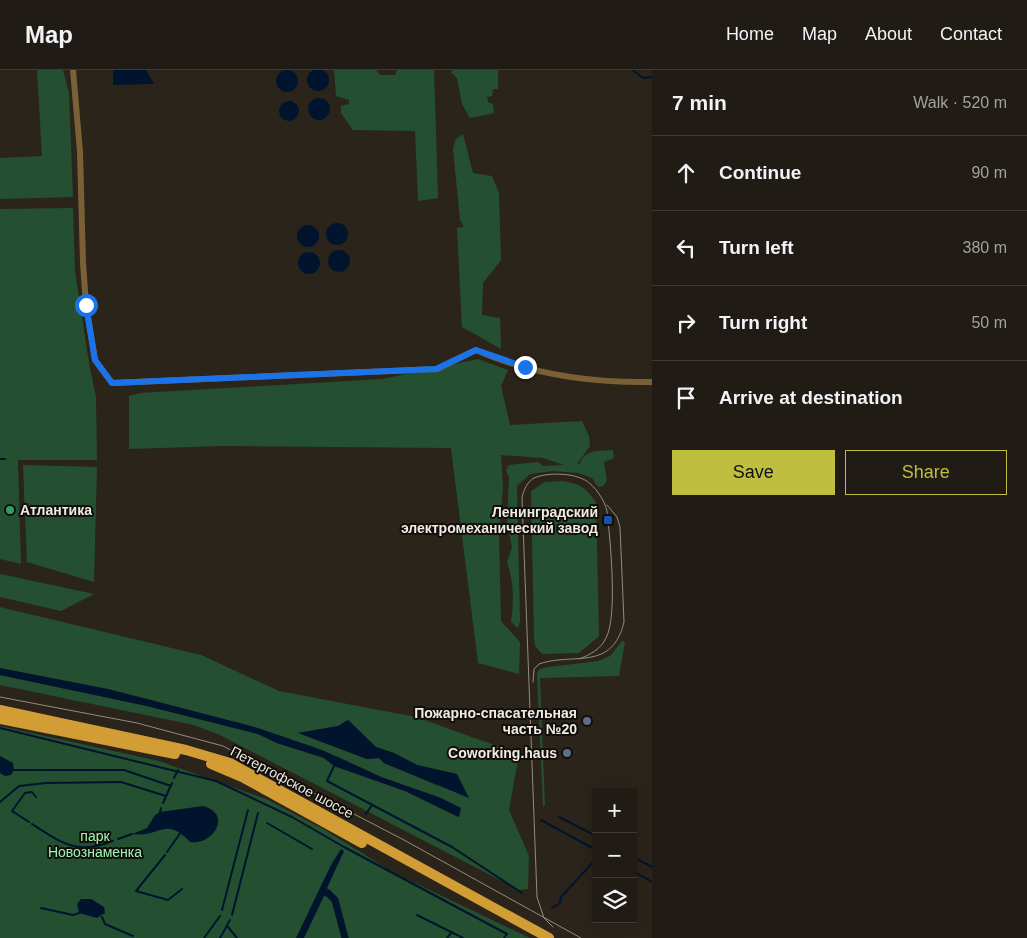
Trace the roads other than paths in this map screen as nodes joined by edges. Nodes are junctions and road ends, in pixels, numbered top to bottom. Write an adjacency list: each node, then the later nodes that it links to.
1 (73, 70): 2 (street)
2 (652, 382)
3 (0, 710): 6 (main road, Петергофское шоссе)
4 (0, 719): 5 (main road, Петергофское шоссе)
5 (536, 938)
6 (549, 938)

